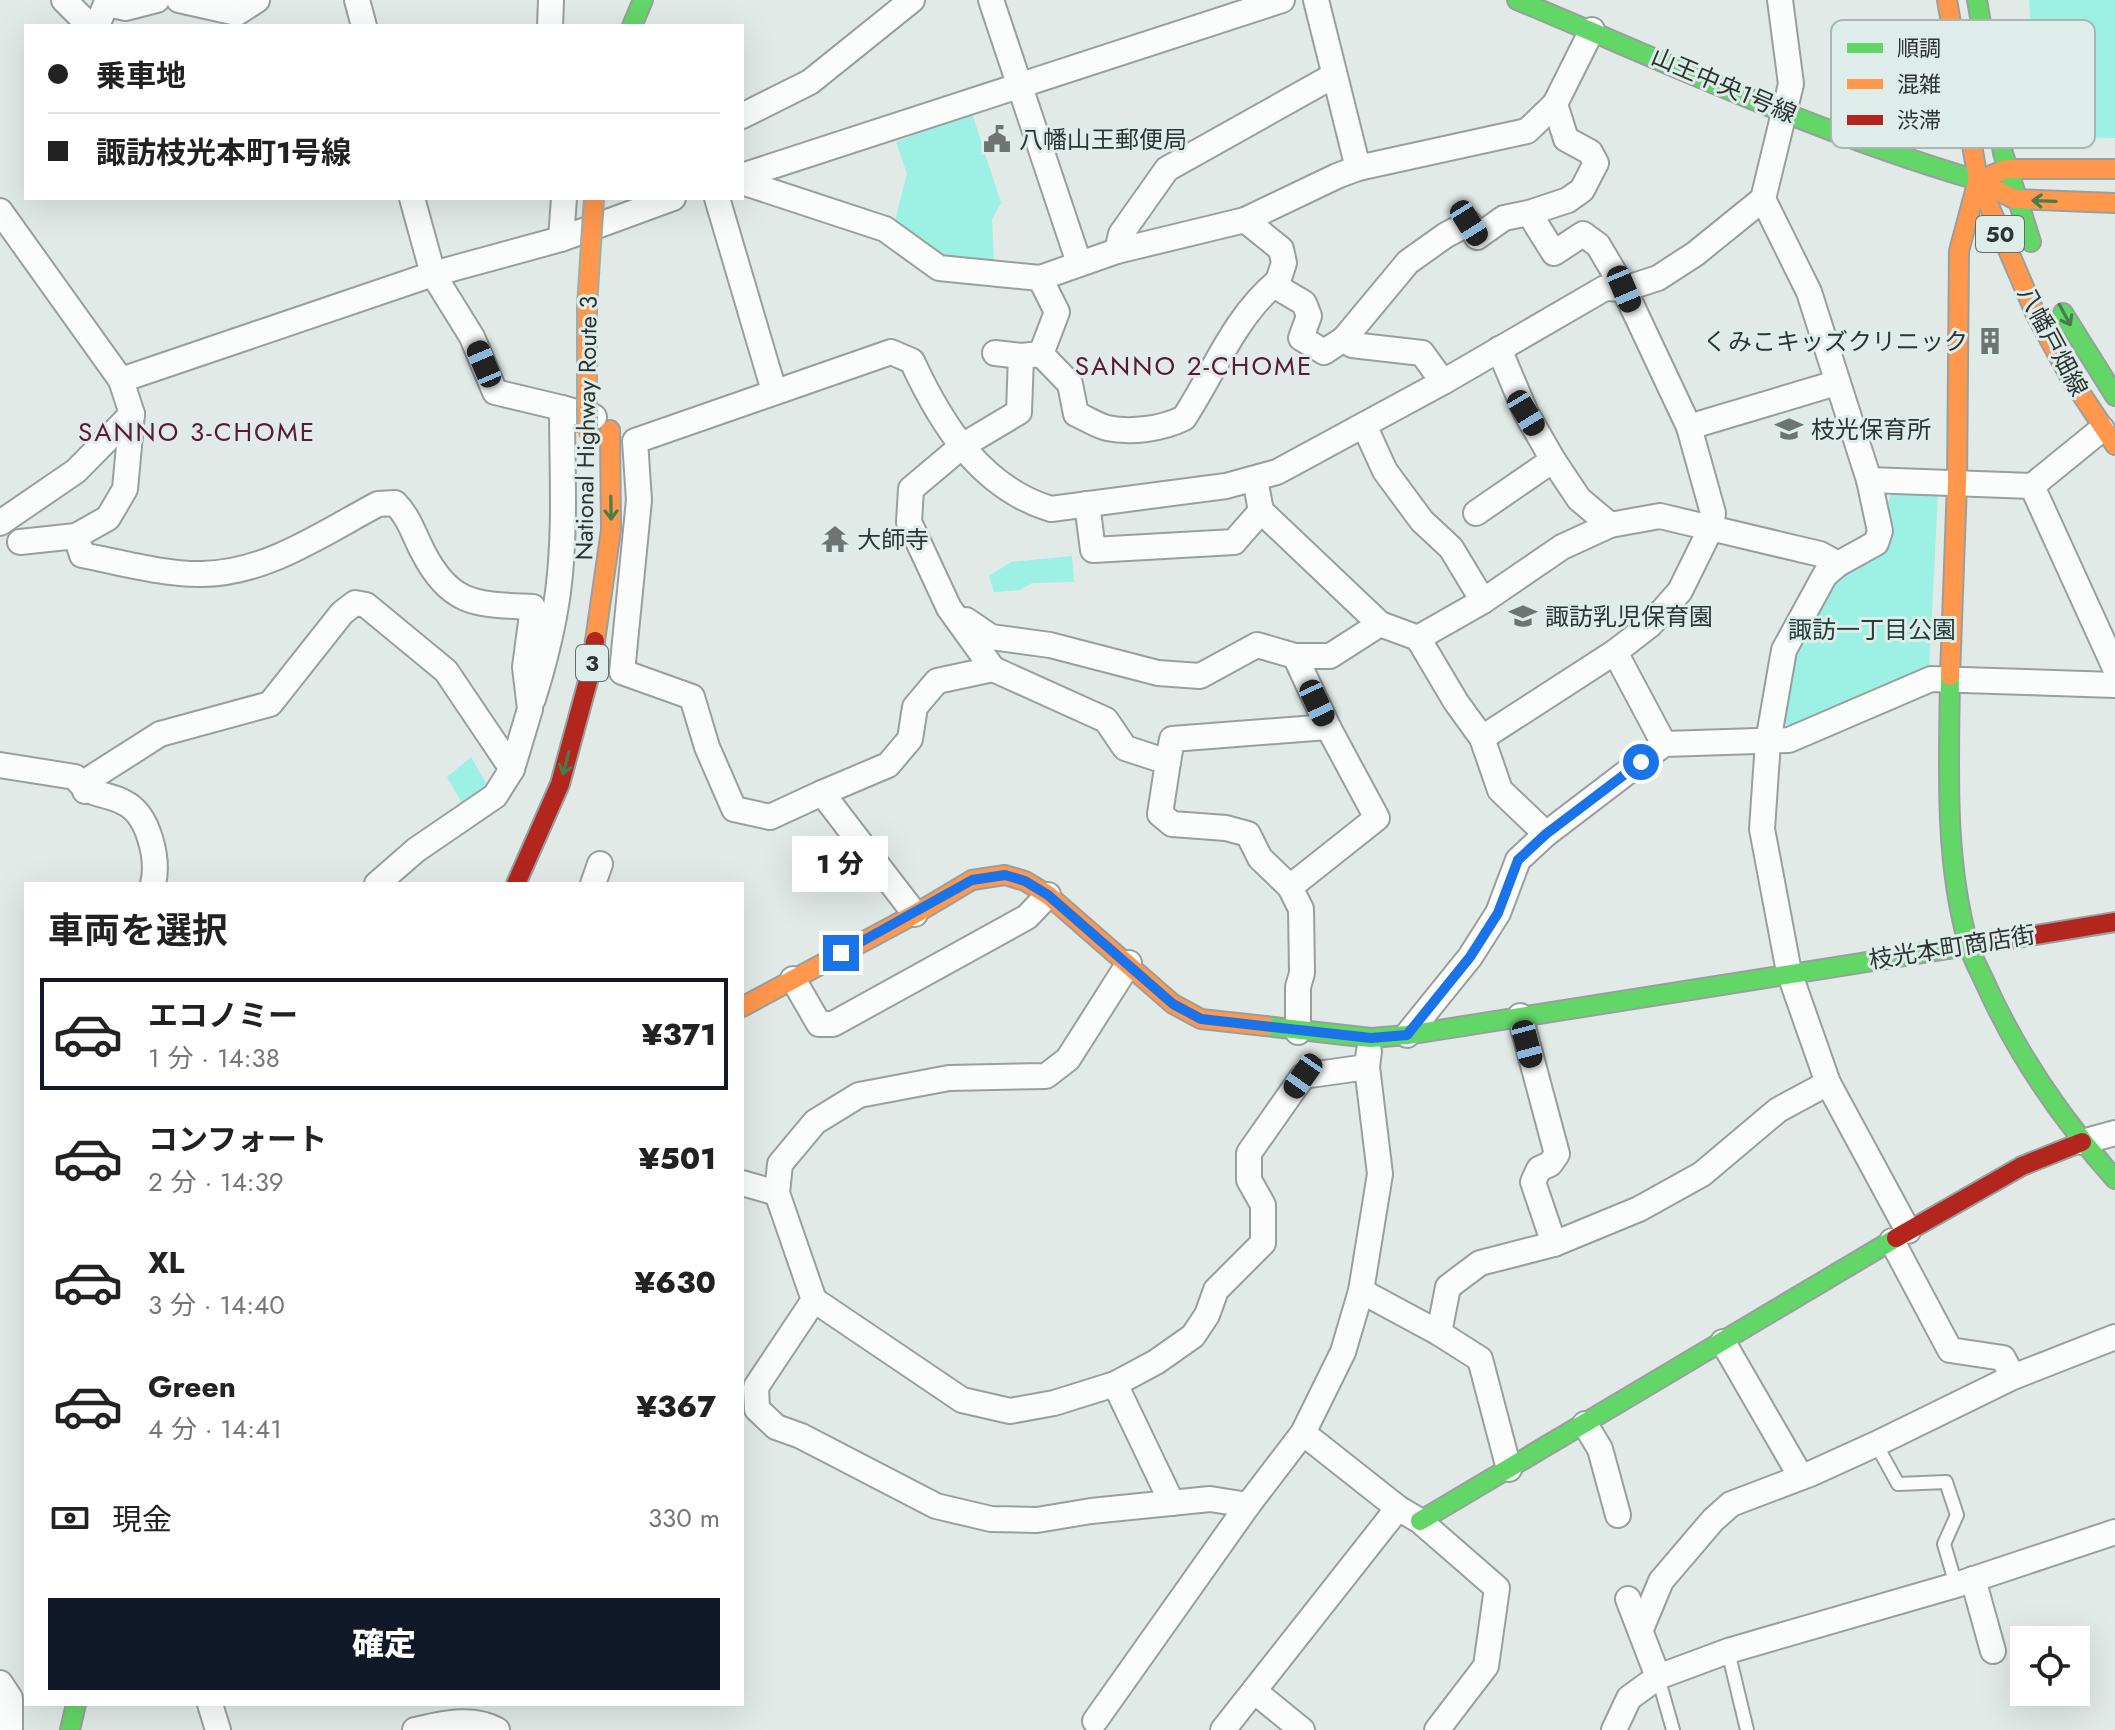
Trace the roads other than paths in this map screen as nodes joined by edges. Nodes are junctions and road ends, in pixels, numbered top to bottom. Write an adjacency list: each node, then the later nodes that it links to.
1 (64, 0): 18 (street)
2 (157, 0): 19 (street)
3 (179, 0): 4 (street)
4 (257, 0)
5 (357, 0): 20 (street)
6 (551, 0): 21 (street)
7 (643, 0): 22 (main road)
8 (912, 0): 28 (street)
9 (991, 0): 25 (street)
10 (1282, 0): 25 (street)
11 (1316, 0): 24 (street)
12 (1517, 0): 23 (main road, 山王中央1号線)
13 (1780, 0): 27 (street)
14 (1947, 0): 16 (main road, 八幡戸畑線 / 50)
15 (1977, 0): 17 (main road, 八幡戸畑線 / 50)
16 (1950, 20)
17 (1980, 20)
18 (88, 24)
19 (98, 24)
20 (363, 24)
21 (550, 24)
22 (633, 24)
23 (1592, 30): 26 (street); 27 (main road, 山王中央1号線)
24 (1333, 76): 33 (street); 53 (street)
25 (1019, 84): 36 (street); 55 (street)
26 (1555, 104): 33 (street); 49 (street)
27 (1783, 111): 29 (main road, 山王中央1号線); 39 (street)
28 (744, 115)
29 (1831, 129)
30 (1882, 148): 38 (main road, 山王中央1号線)
31 (1972, 148): 38 (main road, 八幡戸畑線 / 50)
32 (2001, 148): 34 (main road, 八幡戸畑線 / 50)
33 (1358, 168): 50 (street)
34 (2006, 169): 35 (main road); 38 (main road); 40 (main road, 八幡戸畑線 / 50)
35 (2115, 169)
36 (744, 178)
37 (744, 180): 57 (street)
38 (1978, 180): 40 (main road, 山王中央1号線); 75 (main road, 八幡戸畑線 / 50); 82 (main road)
39 (1763, 199): 59 (street); 67 (street)
40 (2014, 199): 47 (main road, one-way to 40); 54 (main road, 八幡戸畑線 / 50)
41 (413, 200): 56 (street)
42 (564, 200): 51 (street)
43 (594, 200): 76 (main road, National Highway Route 3, bridge)
44 (616, 200): 52 (main road)
45 (668, 200): 51 (street)
46 (718, 200): 68 (street)
47 (2115, 203)
48 (0, 211): 65 (street)
49 (1529, 213): 59 (street); 61 (street)
50 (1245, 220): 53 (street); 58 (street)
51 (561, 239): 56 (street)
52 (613, 240)
53 (1117, 251): 55 (street)
54 (2036, 254)
55 (1079, 263): 57 (street)
56 (433, 274): 65 (street); 70 (street)
57 (1040, 278): 64 (street)
58 (1278, 281): 61 (street); 64 (street)
59 (1624, 289): 62 (street); 74 (street)
60 (2053, 291): 69 (main road, 八幡戸畑線, one-way to 69)
61 (1344, 339): 66 (street)
62 (1499, 349): 66 (street); 79 (street)
63 (995, 353): 64 (street)
64 (1031, 355): 78 (street)
65 (121, 380): 71 (street)
66 (1443, 382): 73 (street)
67 (1836, 383): 74 (street); 81 (street)
68 (774, 391): 77 (street); 78 (street)
69 (2115, 396)
70 (562, 408): 77 (street); 103 (street)
71 (132, 414): 87 (street); 90 (street)
72 (610, 422): 116 (main road, National Highway Route 3 / 3, one-way to 116)
73 (1364, 425): 80 (street); 93 (street)
74 (1689, 427): 89 (street)
75 (2109, 437): 83 (street)
76 (587, 440)
77 (635, 441): 112 (street)
78 (962, 446): 84 (street); 94 (street)
79 (1553, 460): 86 (street); 88 (street)
80 (1255, 479): 84 (street); 85 (street)
81 (1869, 480): 82 (street); 92 (street)
82 (1957, 483): 83 (street); 101 (main road)
83 (2032, 486): 99 (street)
84 (1087, 504): 85 (street)
85 (1261, 511): 95 (street)
86 (1476, 513)
87 (0, 523)
88 (1610, 525): 89 (street); 93 (street)
89 (1711, 528): 92 (street); 97 (street)
90 (76, 536): 91 (street); 103 (street)
91 (20, 542)
92 (1838, 564): 106 (street)
93 (1483, 601): 96 (street)
94 (949, 608): 98 (street); 100 (street)
95 (1380, 624): 96 (street); 98 (street)
96 (1418, 638): 105 (street)
97 (1615, 652): 105 (street); 107 (street)
98 (1295, 656): 104 (street)
99 (2115, 668)
100 (993, 669): 108 (street); 112 (street)
101 (1950, 679): 102 (street); 106 (street); 121 (main road)
102 (2115, 685)
103 (530, 709): 110 (street)
104 (1328, 727): 108 (street); 117 (street)
105 (1482, 738): 113 (street)
106 (1768, 742): 107 (street); 123 (street)
107 (1664, 744): 113 (street)
108 (1168, 762): 117 (street)
109 (0, 765): 111 (street)
110 (512, 769): 111 (street); 115 (street)
111 (85, 791): 114 (street)
112 (822, 793): 119 (street)
113 (1546, 834): 128 (street)
114 (153, 882)
115 (379, 882)
116 (517, 882)
117 (1290, 887): 127 (street)
118 (1048, 895): 119 (main road, 枝光本町商店街); 122 (main road, 枝光本町商店街); 124 (street)
119 (915, 914): 124 (main road, 枝光本町商店街)
120 (2115, 922): 121 (main road, 枝光本町商店街)
121 (1968, 945): 123 (main road, 枝光本町商店街); 133 (main road)
122 (1129, 963): 127 (main road, 枝光本町商店街); 136 (street)
123 (1789, 972): 126 (main road, 枝光本町商店街); 131 (street)
124 (793, 979): 125 (main road, 枝光本町商店街)
125 (744, 1006)
126 (1520, 1016): 128 (main road, 枝光本町商店街); 138 (street)
127 (1298, 1032): 129 (main road, 枝光本町商店街)
128 (1407, 1035): 129 (main road, 枝光本町商店街)
129 (1371, 1038): 130 (street)
130 (1367, 1067): 139 (street); 145 (street)
131 (1828, 1083): 137 (street); 138 (street)
132 (2115, 1133): 133 (street)
133 (2082, 1142): 134 (main road); 137 (main road)
134 (2115, 1179)
135 (744, 1184): 136 (street)
136 (777, 1193): 140 (street)
137 (1900, 1236): 143 (main road); 144 (street)
138 (1554, 1244): 141 (street)
139 (1361, 1291): 141 (street); 147 (street)
140 (814, 1300): 145 (street); 151 (street)
141 (1439, 1333): 149 (street)
142 (2115, 1337): 144 (street)
143 (1723, 1342): 146 (main road); 150 (street)
144 (2013, 1377): 148 (street)
145 (1115, 1384): 151 (street)
146 (1585, 1424): 149 (main road); 154 (street)
147 (1303, 1433): 152 (street); 153 (street)
148 (1876, 1444): 150 (street); 157 (lane)
149 (1509, 1469): 155 (main road)
150 (1801, 1477): 159 (street)
151 (1172, 1503): 152 (street)
152 (1248, 1505): 167 (street)
153 (1398, 1508): 155 (street); 164 (street)
154 (1618, 1515)
155 (1420, 1521): 175 (street)
156 (2115, 1532): 157 (street)
157 (1965, 1582): 160 (street); 161 (street)
158 (1628, 1599): 159 (street)
159 (1641, 1629): 162 (street)
160 (1728, 1651): 162 (street); 178 (lane)
161 (1993, 1651)
162 (1658, 1677): 176 (street); 177 (lane)
163 (0, 1683): 168 (street)
164 (1254, 1691): 173 (street); 174 (street)
165 (76, 1706): 169 (main road)
166 (211, 1706): 170 (street)
167 (1095, 1721)
168 (10, 1730)
169 (70, 1730)
170 (218, 1730)
171 (415, 1730): 172 (street)
172 (497, 1730)
173 (1223, 1730)
174 (1302, 1730)
175 (1437, 1730)
176 (1614, 1730)
177 (1673, 1730)
178 (1747, 1730)

